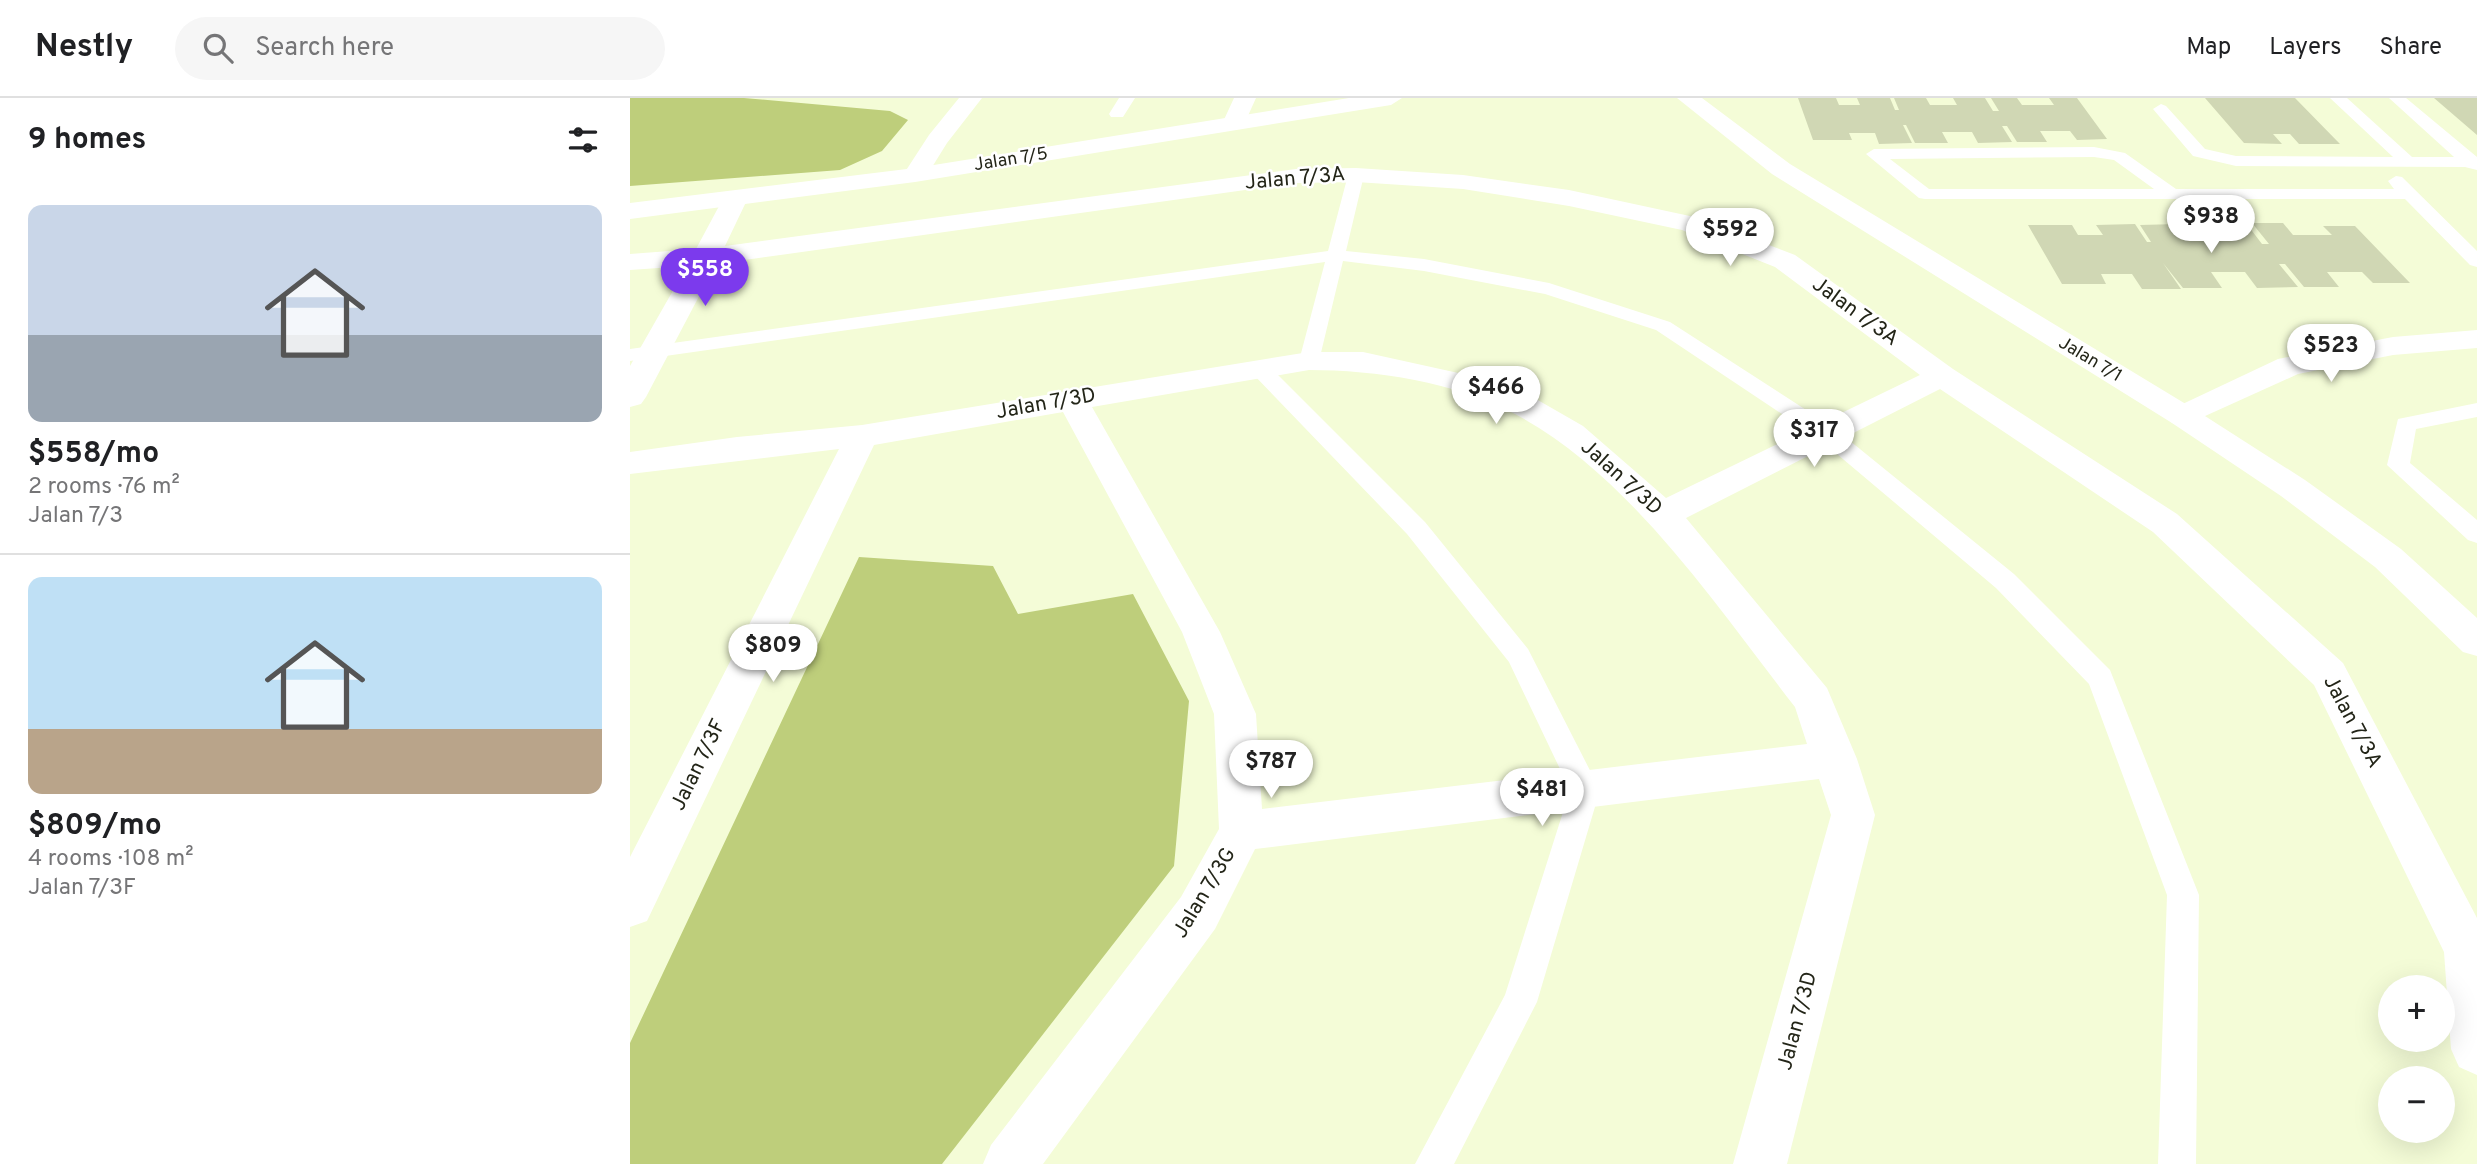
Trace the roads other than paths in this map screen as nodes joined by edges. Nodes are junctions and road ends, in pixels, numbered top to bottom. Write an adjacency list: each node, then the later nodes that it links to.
1 (971, 98): 14 (street)
2 (1127, 98): 9 (lane)
3 (1245, 98): 10 (street)
4 (1391, 98): 10 (street, Jalan 7/5)
5 (1688, 98): 32 (street, Jalan 7/1)
6 (2339, 98): 12 (lane)
7 (2397, 98): 13 (lane)
8 (2161, 109): 11 (lane)
9 (1117, 114)
10 (1234, 124): 14 (street, Jalan 7/5)
11 (2376, 162): 12 (lane); 17 (lane)
12 (2408, 162): 13 (lane)
13 (2474, 164)
14 (915, 175): 18 (street, Jalan 7/5)
15 (1356, 175): 20 (lane); 21 (street, Jalan 7/3A); 28 (street, Jalan 7/3A)
16 (2172, 194): 16 (lane); 17 (lane)
17 (2409, 194): 22 (lane)
18 (734, 200): 19 (street, Jalan 7/5); 21 (street)
19 (630, 211)
20 (1336, 255): 25 (lane); 26 (lane); 33 (lane)
21 (706, 257): 23 (street, Jalan 7/3A); 25 (street)
22 (2477, 261)
23 (630, 262)
24 (2477, 339): 32 (street)
25 (640, 353): 29 (street)
26 (1310, 360): 27 (street, Jalan 7/3D); 36 (street, Jalan 7/3D)
27 (1259, 368): 30 (street, Jalan 7/3D); 40 (lane)
28 (1942, 376): 33 (street); 43 (street, Jalan 7/3A)
29 (630, 397)
30 (1072, 399): 34 (street, Jalan 7/3D); 41 (street, Jalan 7/3G)
31 (2477, 410): 37 (lane)
32 (2183, 416): 38 (street, Jalan 7/1)
33 (1826, 433): 36 (street); 47 (lane)
34 (862, 436): 35 (street, Jalan 7/3D); 42 (street, Jalan 7/3F)
35 (630, 463)
36 (1663, 514): 39 (street, Jalan 7/3D)
37 (2477, 534)
38 (2477, 641)
39 (1836, 759): 40 (street); 46 (street, Jalan 7/3D)
40 (1585, 790): 41 (street); 45 (lane)
41 (1241, 831): 44 (street, Jalan 7/3G)
42 (630, 905)
43 (2477, 1049)
44 (1010, 1164)
45 (1434, 1164)
46 (1760, 1164)
47 (2177, 1164)

